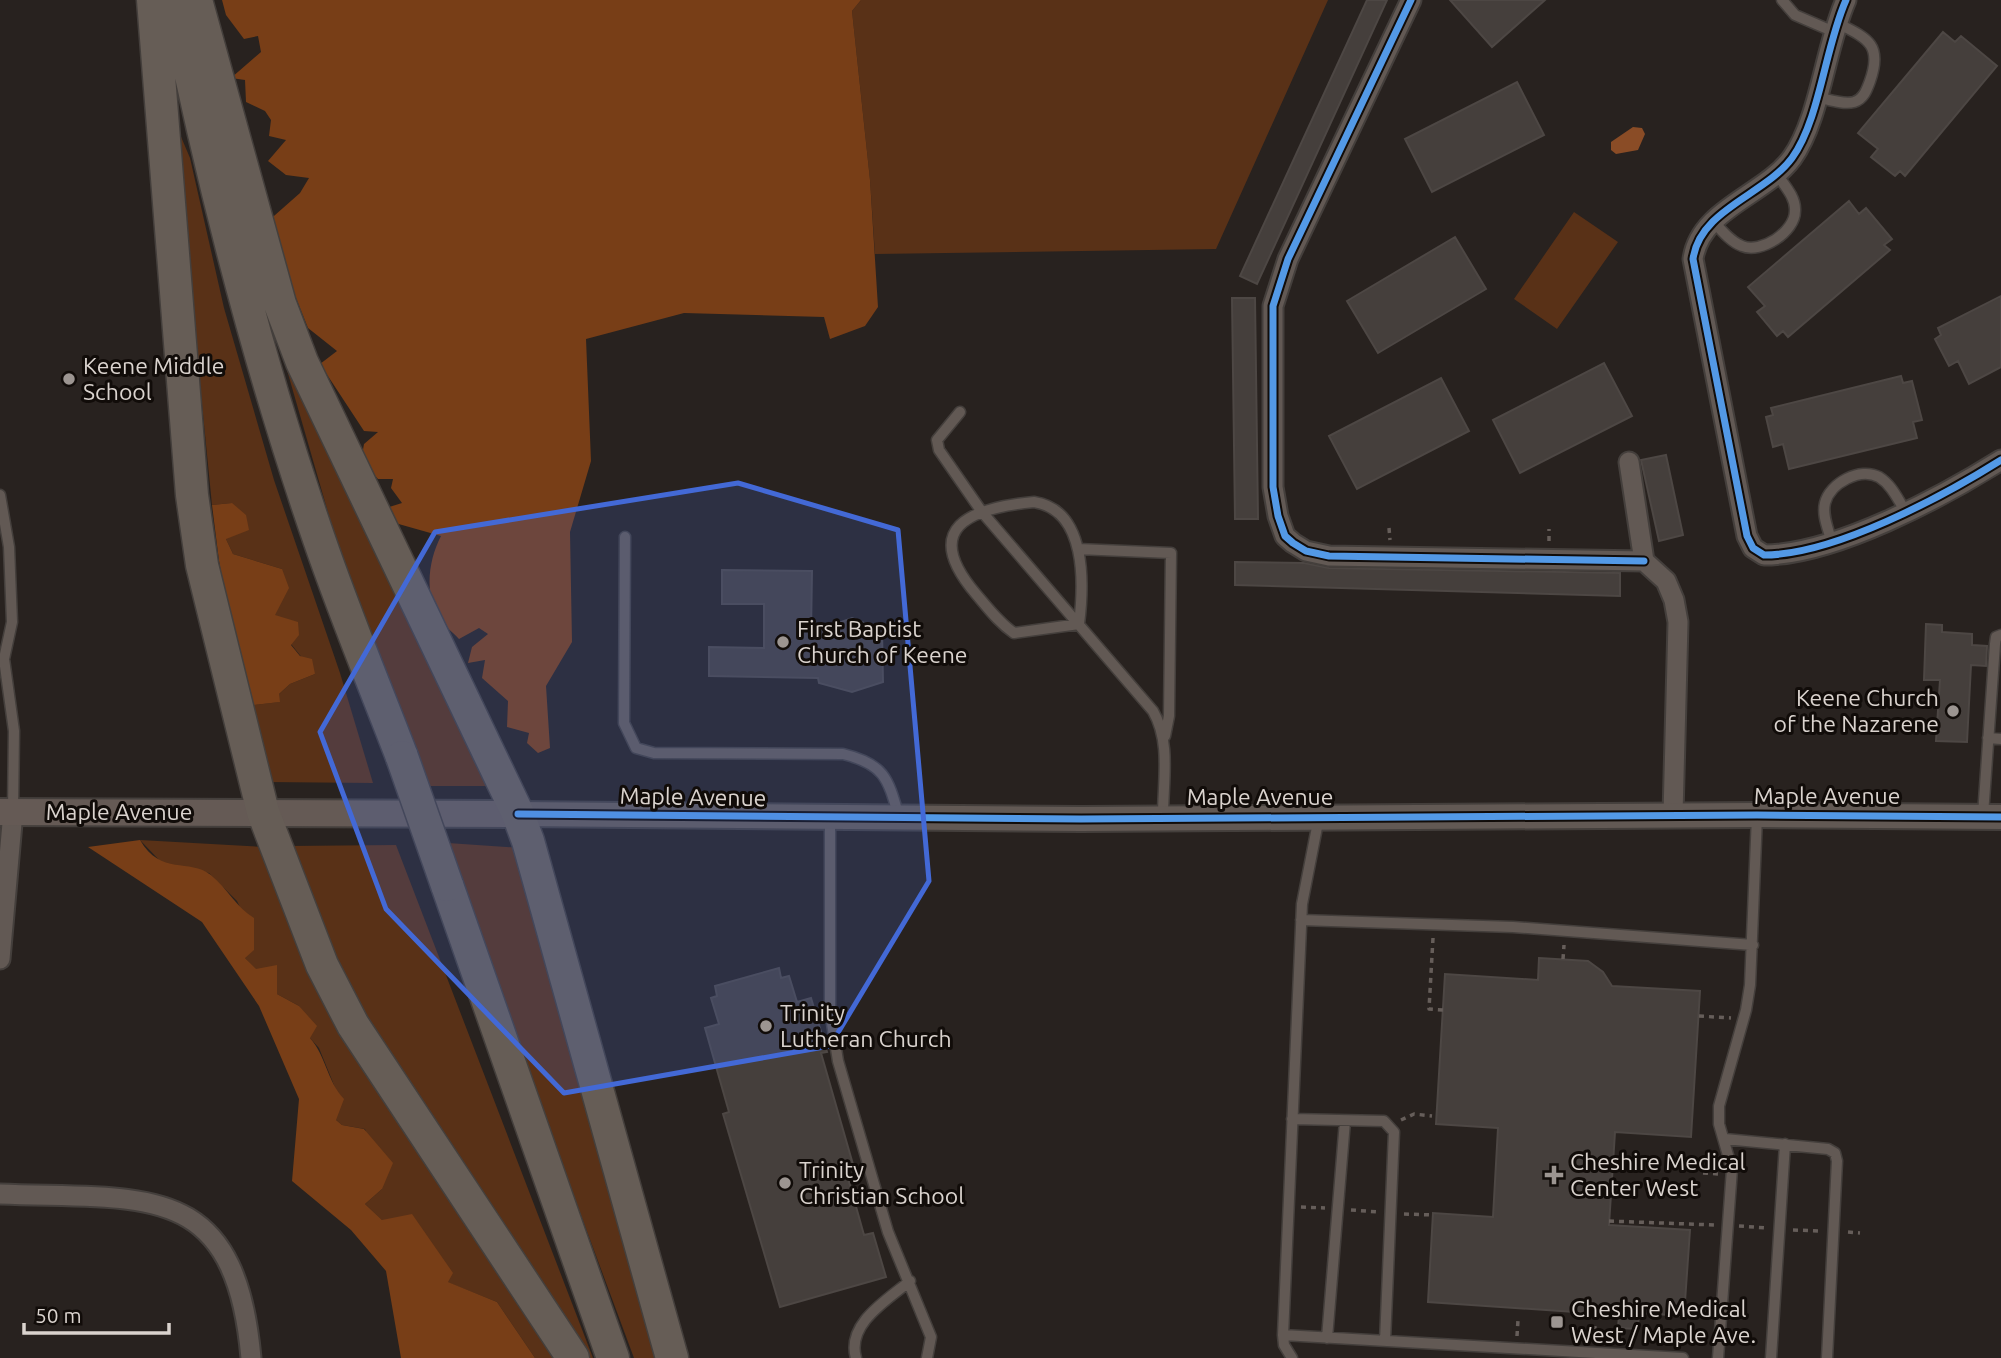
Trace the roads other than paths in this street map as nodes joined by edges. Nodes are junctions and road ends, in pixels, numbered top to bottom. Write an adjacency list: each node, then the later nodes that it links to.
1 (153, 0): 28 (highway)
2 (175, 0): 52 (highway, bridge)
3 (196, 0): 29 (highway)
4 (1411, 0): 20 (street)
5 (1782, 0): 7 (lane)
6 (1846, 0): 7 (street)
7 (1834, 27): 8 (street); 8 (lane)
8 (1815, 97): 9 (street)
9 (1776, 173): 10 (street); 10 (lane)
10 (1714, 222): 18 (street)
11 (960, 412): 15 (lane)
12 (2001, 460): 16 (street)
13 (1629, 462): 20 (street)
14 (0, 495): 23 (lane)
15 (982, 512): 19 (lane); 21 (lane); 21 (lane)
16 (1906, 512): 18 (street); 18 (lane)
17 (625, 537): 36 (lane)
18 (1831, 540)
19 (1078, 549): 21 (lane); 25 (lane)
20 (1644, 561): 30 (street)
21 (1079, 624): 25 (lane)
22 (2001, 635): 24 (lane)
23 (3, 673): 27 (lane)
24 (1988, 738): 26 (lane); 34 (lane)
25 (1165, 739): 32 (lane)
26 (2001, 739)
27 (6, 812): 28 (main road, Maple Avenue); 39 (street)
28 (263, 812): 29 (main road, Maple Avenue); 51 (highway)
29 (518, 814): 35 (street, Maple Avenue); 53 (highway)
30 (1673, 815): 31 (street, Maple Avenue); 33 (street, Maple Avenue)
31 (1757, 815): 34 (street, Maple Avenue); 38 (lane)
32 (1163, 816): 33 (street, Maple Avenue); 36 (street, Maple Avenue)
33 (1319, 816): 37 (lane)
34 (1992, 816)
35 (830, 817): 36 (street, Maple Avenue); 45 (lane)
36 (899, 818)
37 (1301, 920): 38 (lane); 40 (lane)
38 (1753, 946): 42 (lane)
39 (0, 959)
40 (1292, 1119): 41 (lane); 46 (lane)
41 (1345, 1121): 47 (lane); 48 (lane)
42 (1725, 1139): 43 (lane); 58 (lane)
43 (1785, 1144): 59 (lane); 60 (lane)
44 (0, 1194): 50 (street)
45 (909, 1281): 54 (lane); 55 (lane)
46 (1283, 1335): 47 (lane); 56 (lane)
47 (1327, 1338): 48 (lane)
48 (1385, 1341): 49 (lane)
49 (1567, 1354): 57 (lane)
50 (251, 1358)
51 (573, 1358)
52 (613, 1358)
53 (672, 1358)
54 (856, 1358)
55 (927, 1358)
56 (1292, 1358)
57 (1683, 1358)
58 (1718, 1358)
59 (1771, 1358)
60 (1827, 1358)

